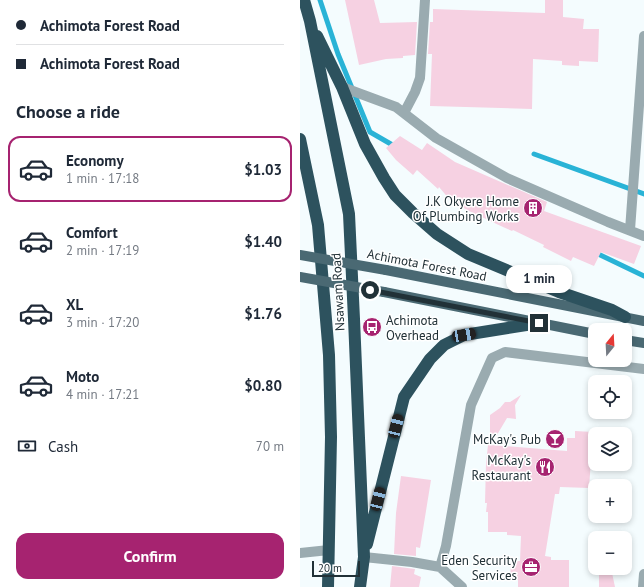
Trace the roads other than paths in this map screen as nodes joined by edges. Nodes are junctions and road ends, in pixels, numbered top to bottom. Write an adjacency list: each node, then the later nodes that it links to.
1 (304, 0): 3 (highway, Nsawam Road)
2 (425, 0): 6 (street)
3 (310, 21): 5 (highway); 21 (highway, Nsawam Road)
4 (644, 36): 8 (street)
5 (342, 87): 6 (street); 12 (highway)
6 (404, 113): 8 (street)
7 (300, 139): 19 (highway, Nsawam Road)
8 (630, 230): 9 (street)
9 (644, 236)
10 (300, 255): 12 (main road, Achimota Forest Road, bridge)
11 (300, 277): 14 (main road, bridge)
12 (625, 317): 13 (main road, Achimota Forest Road)
13 (644, 321)
14 (539, 323): 15 (main road); 21 (highway)
15 (588, 333)
16 (632, 341): 17 (main road)
17 (644, 343)
18 (644, 369): 22 (street)
19 (329, 550): 20 (street); 24 (highway, Nsawam Road)
20 (300, 553)
21 (364, 557): 22 (street); 25 (highway, Nsawam Road)
22 (440, 567): 26 (street)
23 (644, 574): 27 (street)
24 (328, 587)
25 (360, 587)
26 (462, 587)
27 (643, 587)

